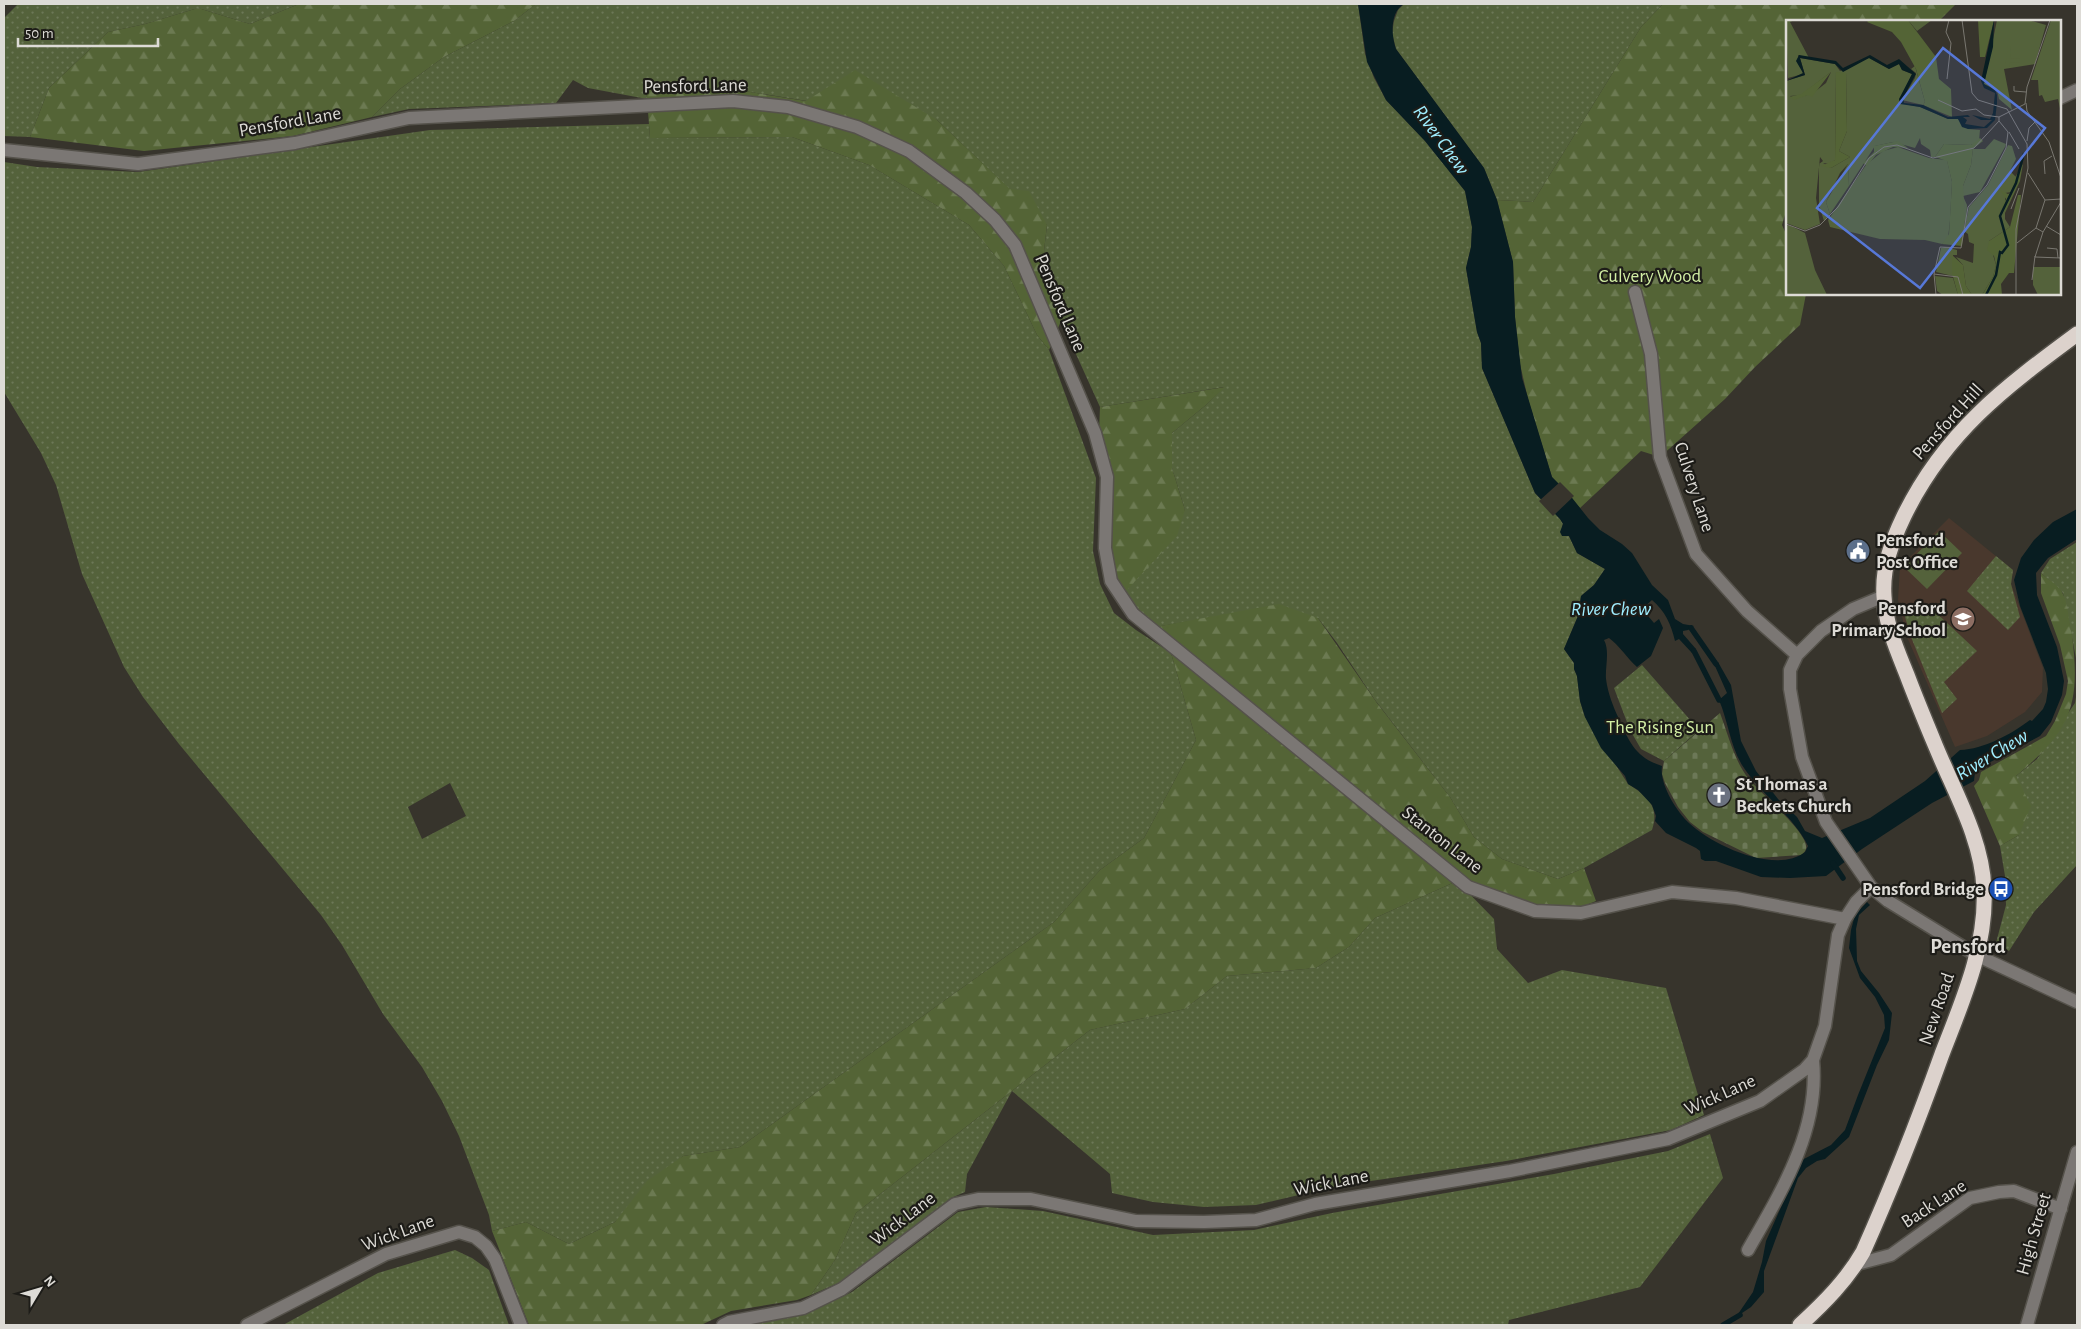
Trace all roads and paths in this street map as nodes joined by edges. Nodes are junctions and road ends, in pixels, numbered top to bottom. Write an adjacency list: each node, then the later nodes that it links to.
1 (2077, 90): 2 (street)
2 (2061, 98)
3 (4, 150): 7 (street, Pensford Lane)
4 (1635, 292): 8 (street, Culvery Lane)
5 (2077, 334): 6 (highway, Pensford Hill)
6 (1884, 596): 8 (street); 11 (highway, New Road)
7 (1177, 651): 10 (street, Stanton Lane)
8 (1796, 654): 9 (street)
9 (1871, 887): 10 (street); 11 (street)
10 (1845, 919): 13 (street, Wick Lane)
11 (1976, 955): 12 (street); 17 (highway, New Road)
12 (2077, 1002)
13 (1813, 1060): 16 (street); 20 (street, Wick Lane)
14 (2077, 1152): 15 (street, High Street)
15 (2061, 1209): 17 (street, Back Lane); 22 (street, High Street)
16 (1748, 1250)
17 (1857, 1264): 21 (highway, New Road)
18 (246, 1325): 19 (street, Wick Lane)
19 (520, 1325)
20 (723, 1325)
21 (1800, 1325)
22 (2026, 1325)

